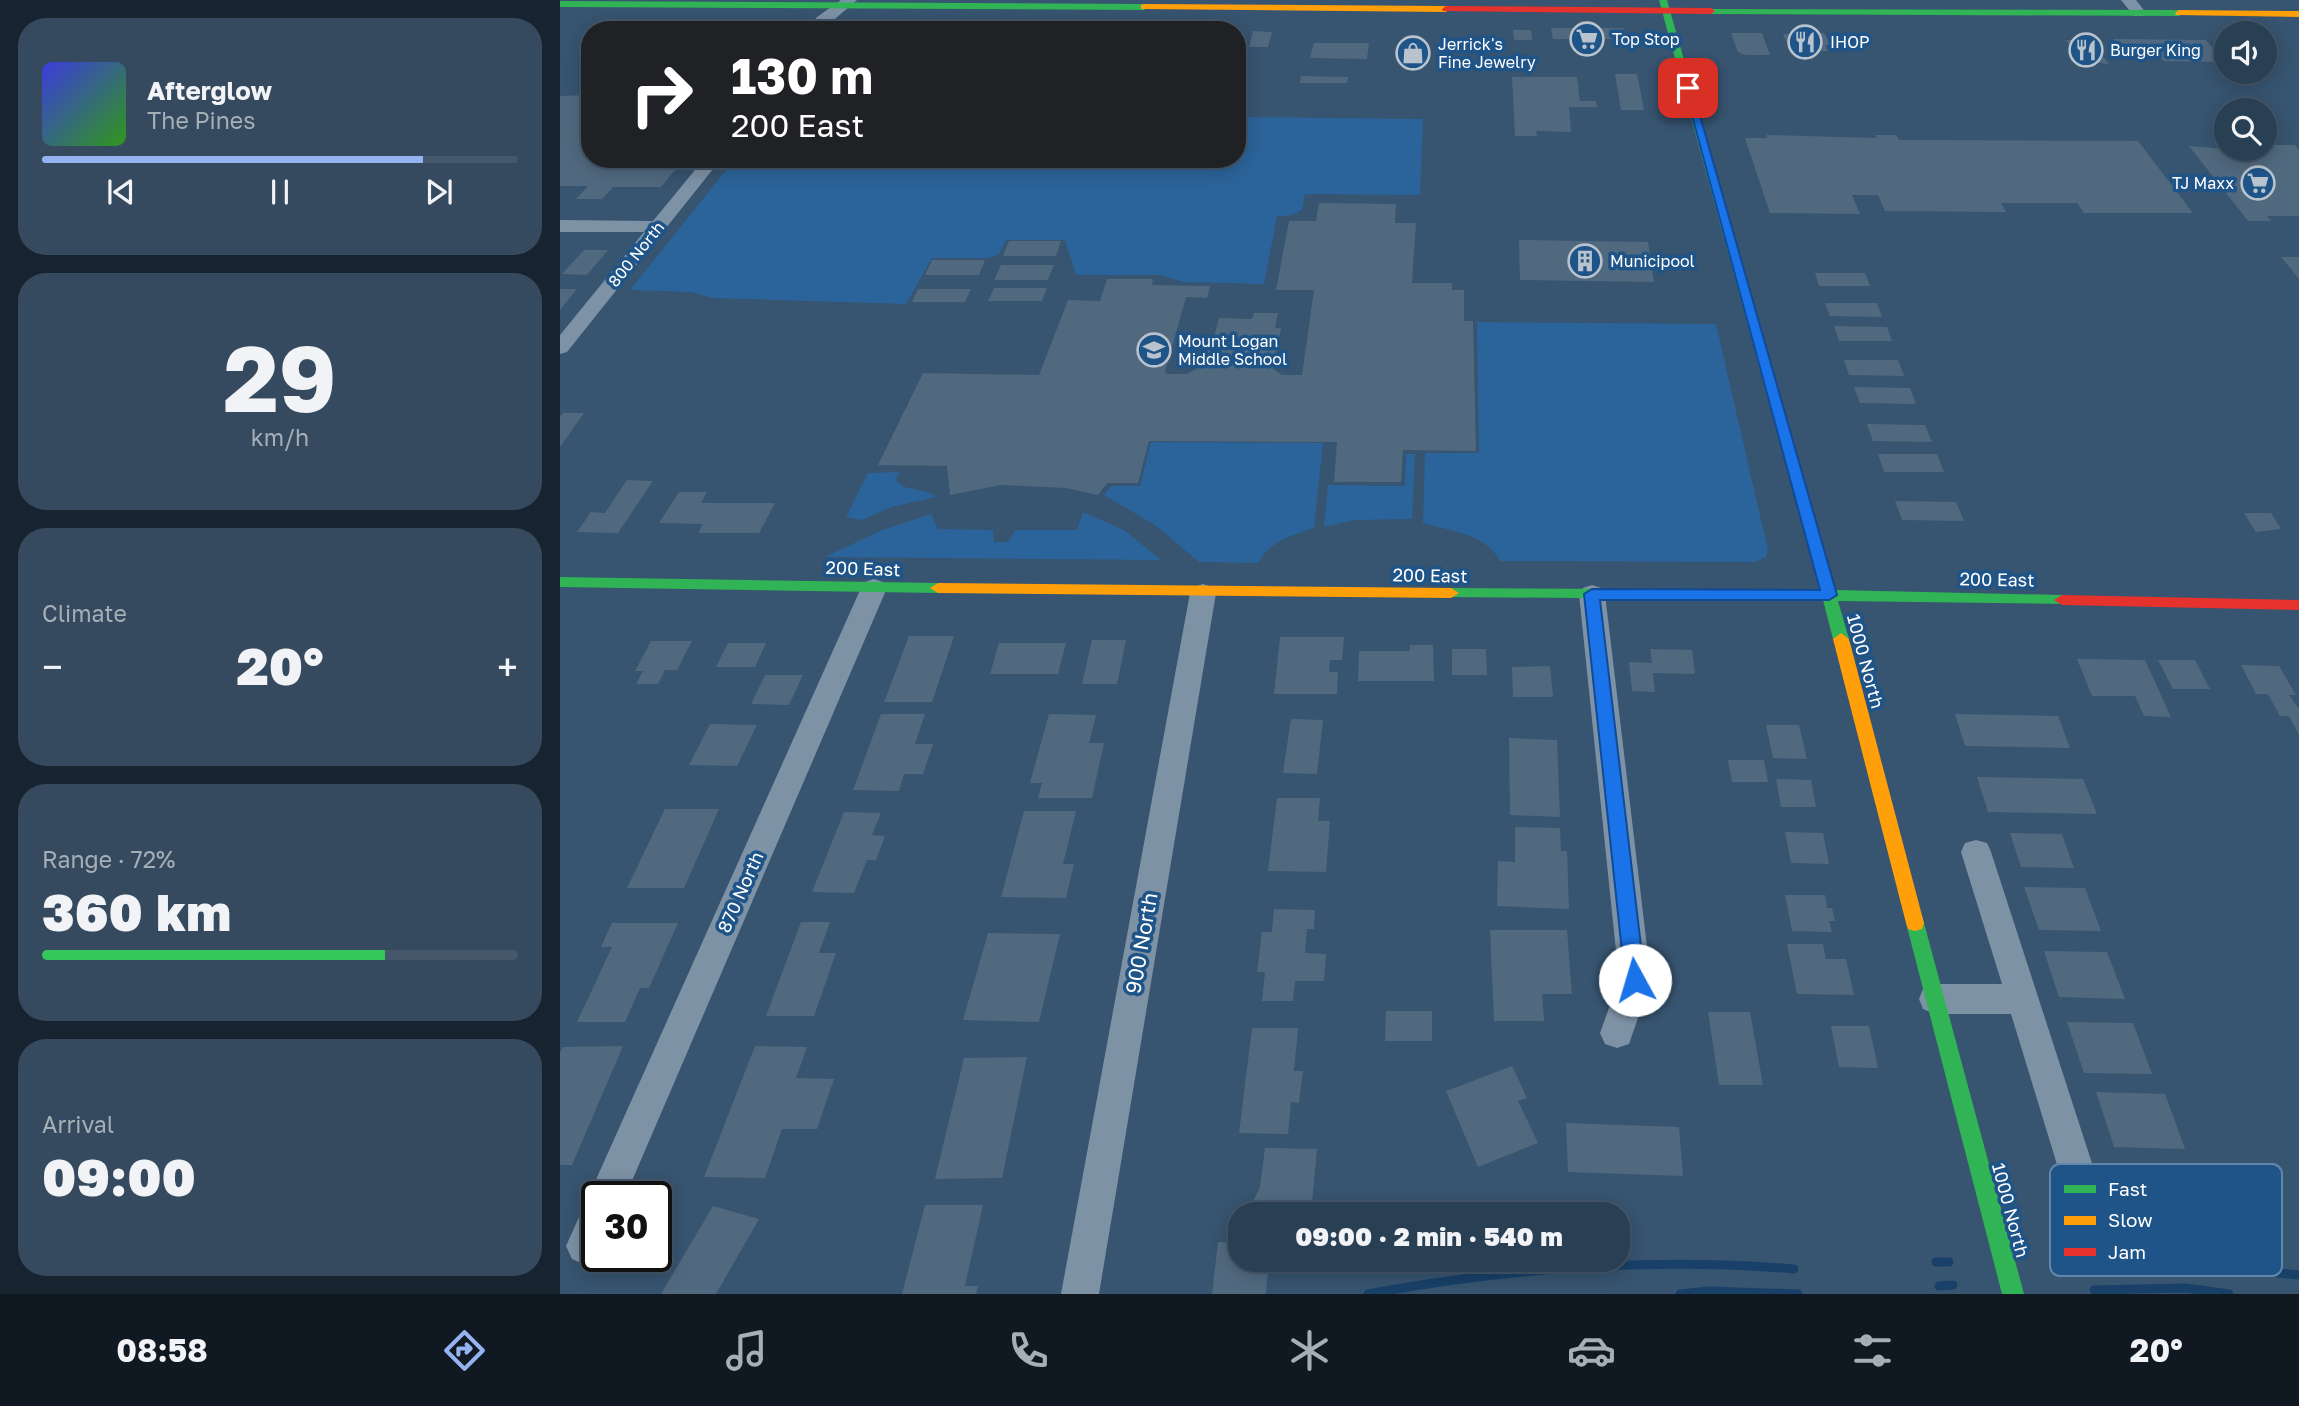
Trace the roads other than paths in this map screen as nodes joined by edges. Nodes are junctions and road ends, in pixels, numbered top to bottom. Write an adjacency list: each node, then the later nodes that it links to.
1 (2128, 0): 6 (street)
2 (846, 3): 3 (main road); 4 (main road); 8 (street)
3 (560, 4)
4 (1249, 4): 5 (main road)
5 (1665, 5): 6 (main road); 17 (main road, 1000 North)
6 (2139, 13): 7 (main road)
7 (2299, 14)
8 (825, 21)
9 (706, 168): 11 (street, 800 North)
10 (560, 226): 11 (street)
11 (658, 227): 12 (street, 800 North)
12 (561, 346)
13 (560, 582): 14 (main road, 200 East)
14 (874, 588): 15 (main road, 200 East); 24 (street, 870 North)
15 (1203, 593): 16 (main road, 200 East); 25 (street, 900 North)
16 (1592, 594): 17 (main road, 200 East); 22 (street)
17 (1829, 595): 18 (main road, 200 East); 20 (main road, 1000 North)
18 (2299, 605)
19 (1976, 852): 21 (street)
20 (1936, 999): 21 (street); 26 (main road, 1000 North)
21 (2022, 999): 23 (street)
22 (1617, 1034)
23 (2074, 1164)
24 (614, 1181)
25 (1080, 1294)
26 (2013, 1294)

